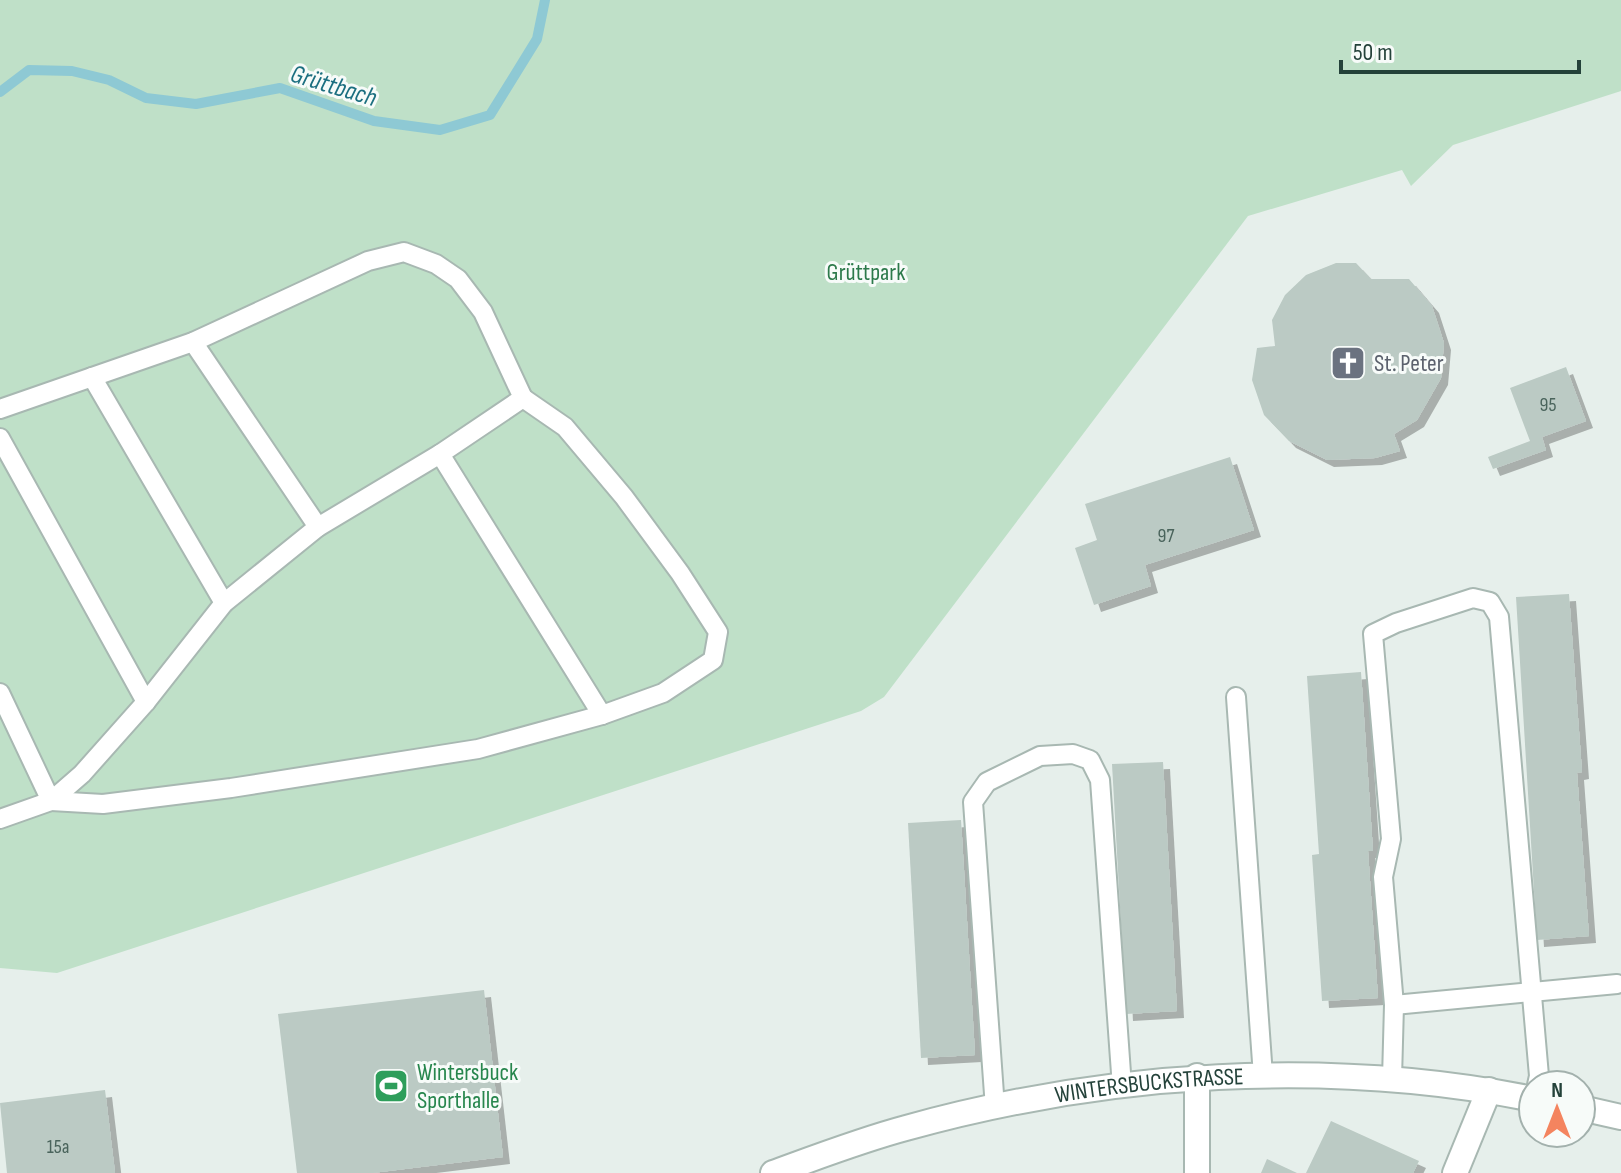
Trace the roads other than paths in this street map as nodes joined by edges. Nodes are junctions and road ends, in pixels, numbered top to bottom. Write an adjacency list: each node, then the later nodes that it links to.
1 (193, 342): 2 (lane); 3 (lane); 7 (lane)
2 (92, 377): 4 (lane); 8 (lane)
3 (523, 398): 6 (lane); 12 (lane)
4 (0, 409)
5 (0, 438): 11 (lane)
6 (440, 454): 7 (lane); 12 (lane)
7 (318, 527): 8 (lane)
8 (224, 603): 11 (lane)
9 (0, 693): 13 (lane)
10 (1236, 697): 20 (lane)
11 (146, 702): 13 (lane)
12 (602, 715): 13 (lane)
13 (51, 801): 14 (lane)
14 (0, 819)
15 (1617, 984): 16 (lane)
16 (1530, 993): 17 (lane); 17 (lane); 18 (lane)
17 (1394, 1005): 21 (lane)
18 (1538, 1069)
19 (1197, 1076): 20 (street, WINTERSBUCKSTRASSE); 22 (street, WINTERSBUCKSTRASSE); 29 (street)
20 (1263, 1076): 21 (street, WINTERSBUCKSTRASSE)
21 (1392, 1079): 23 (street, WINTERSBUCKSTRASSE)
22 (1122, 1087): 25 (street, WINTERSBUCKSTRASSE); 25 (lane)
23 (1489, 1090): 24 (street, WINTERSBUCKSTRASSE); 30 (street)
24 (1517, 1096)
25 (995, 1108): 28 (street, WINTERSBUCKSTRASSE)
26 (1597, 1112): 27 (street)
27 (1621, 1117)
28 (773, 1173)
29 (1197, 1173)
30 (1455, 1173)

